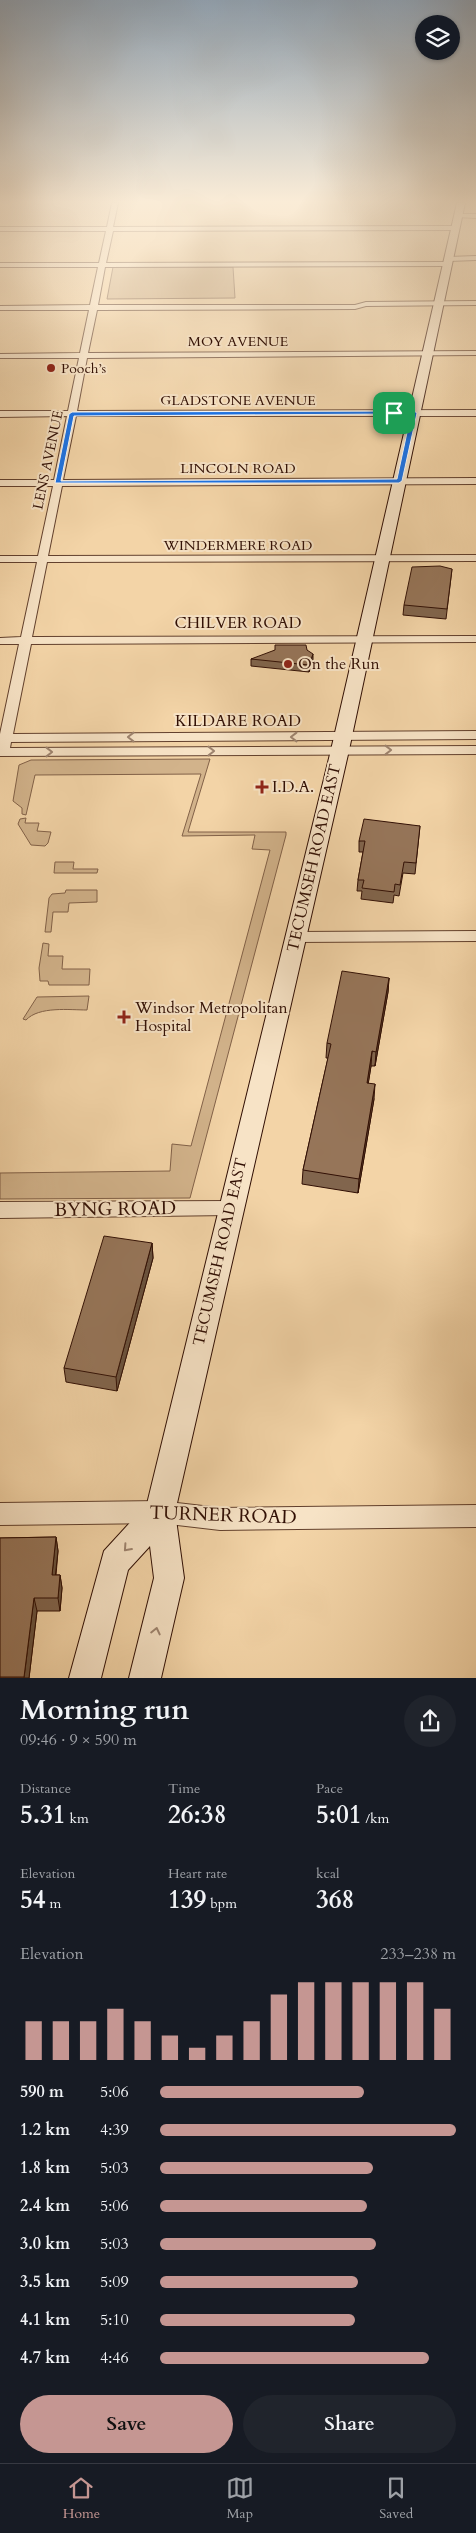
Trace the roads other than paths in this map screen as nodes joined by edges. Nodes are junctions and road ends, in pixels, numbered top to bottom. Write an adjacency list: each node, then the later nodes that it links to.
1 (99, 281): 6 (street, LENS AVENUE)
2 (443, 281): 4 (main road, TECUMSEH ROAD EAST)
3 (0, 303): 6 (street)
4 (438, 303): 5 (street); 6 (street); 9 (main road, TECUMSEH ROAD EAST)
5 (476, 303)
6 (94, 305): 7 (street); 11 (street, LENS AVENUE)
7 (0, 308)
8 (476, 353): 9 (street, MOY AVENUE)
9 (428, 354): 11 (street, MOY AVENUE); 13 (main road, TECUMSEH ROAD EAST)
10 (0, 356): 11 (street, MOY AVENUE)
11 (84, 356): 15 (street, LENS AVENUE)
12 (476, 412): 13 (street, GLADSTONE AVENUE)
13 (414, 413): 15 (street, GLADSTONE AVENUE); 16 (main road, TECUMSEH ROAD EAST)
14 (0, 414): 15 (street, GLADSTONE AVENUE)
15 (72, 414): 19 (street, LENS AVENUE)
16 (399, 481): 17 (street, LINCOLN ROAD); 19 (street, LINCOLN ROAD); 20 (main road, TECUMSEH ROAD EAST)
17 (476, 481)
18 (0, 483): 19 (street, LINCOLN ROAD)
19 (58, 483): 23 (street, LENS AVENUE)
20 (382, 558): 21 (street, WINDERMERE ROAD); 23 (street, WINDERMERE ROAD); 24 (main road, TECUMSEH ROAD EAST)
21 (476, 558)
22 (0, 559): 23 (street, WINDERMERE ROAD)
23 (42, 559): 27 (street, LENS AVENUE)
24 (364, 639): 25 (street, CHILVER ROAD); 27 (street, CHILVER ROAD); 30 (main road, TECUMSEH ROAD EAST)
25 (476, 639)
26 (0, 641): 27 (street, CHILVER ROAD)
27 (26, 641): 29 (street, LENS AVENUE)
28 (476, 735): 30 (street, KILDARE ROAD)
29 (3, 738): 30 (street, KILDARE ROAD, one-way to 29); 32 (street, LENS AVENUE)
30 (341, 743): 31 (street, KILDARE ROAD, one-way to 31); 32 (street, KILDARE ROAD, one-way to 30); 34 (main road, TECUMSEH ROAD EAST)
31 (476, 750)
32 (2, 752)
33 (476, 936): 34 (street)
34 (296, 937): 35 (main road, TECUMSEH ROAD EAST)
35 (230, 1208): 36 (street, BYNG ROAD); 37 (main road, TECUMSEH ROAD EAST)
36 (0, 1210)
37 (160, 1512): 38 (street, TURNER ROAD); 39 (street, TURNER ROAD); 40 (main road, TECUMSEH ROAD EAST, one-way to 40); 41 (main road, TECUMSEH ROAD EAST, one-way to 37)
38 (0, 1514)
39 (476, 1516)
40 (85, 1678)
41 (145, 1678)

